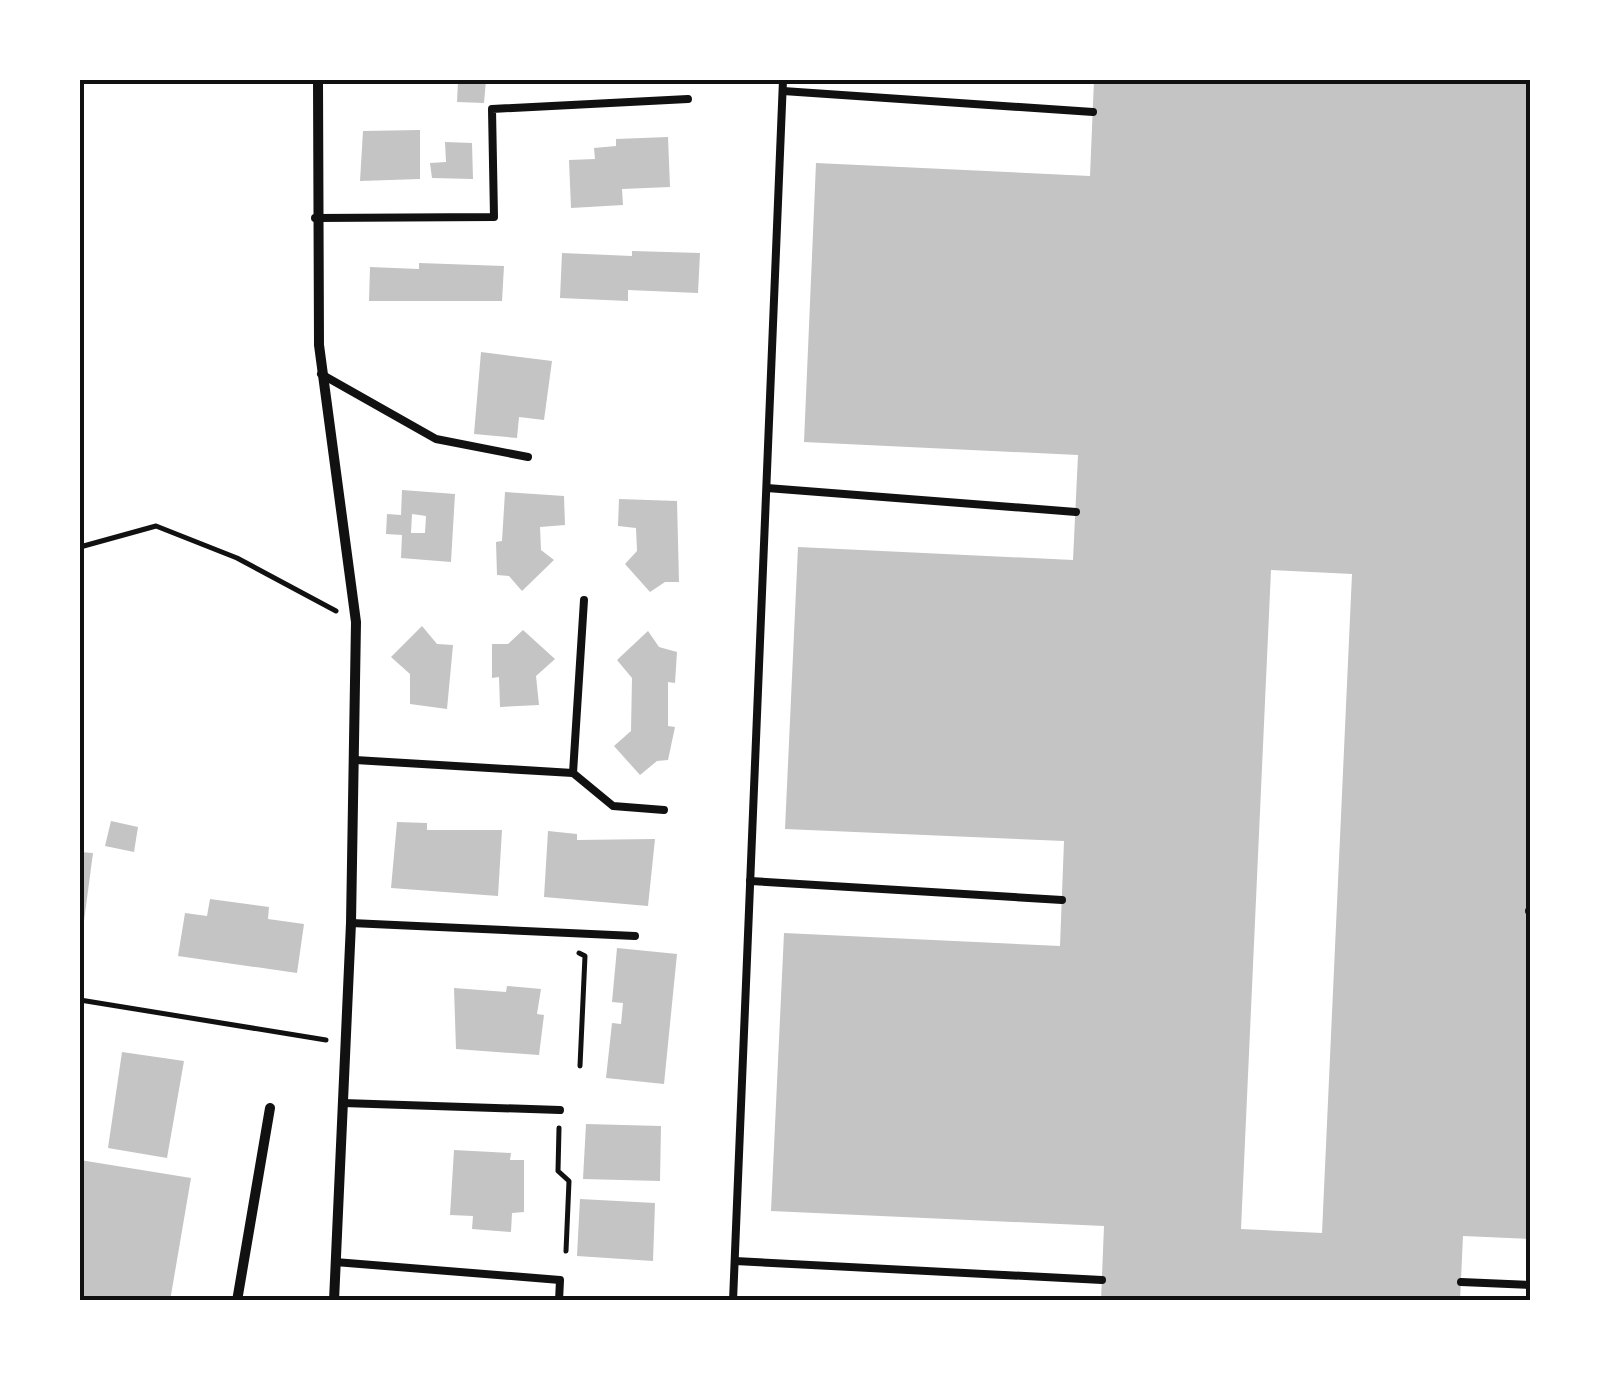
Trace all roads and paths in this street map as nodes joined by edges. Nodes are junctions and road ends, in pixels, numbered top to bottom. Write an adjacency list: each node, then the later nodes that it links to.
1 (318, 80): 6 (street)
2 (783, 80): 3 (lane)
3 (783, 91): 5 (lane); 9 (lane)
4 (688, 99): 6 (lane)
5 (1093, 112)
6 (315, 218): 7 (street)
7 (321, 374): 8 (lane); 13 (street)
8 (528, 457)
9 (766, 488): 10 (lane); 17 (lane)
10 (1076, 512)
11 (80, 547): 13 (path)
12 (584, 600): 15 (lane)
13 (356, 622): 14 (street)
14 (355, 760): 15 (lane); 19 (street)
15 (573, 772): 16 (lane)
16 (664, 810)
17 (750, 882): 18 (lane); 29 (lane)
18 (1062, 900)
19 (350, 923): 20 (lane); 23 (street)
20 (568, 933): 21 (lane); 24 (path)
21 (634, 936)
22 (80, 1000): 23 (path)
23 (344, 1043): 25 (street)
24 (580, 1066)
25 (343, 1103): 27 (lane); 30 (street)
26 (270, 1108): 34 (street)
27 (560, 1110): 28 (path)
28 (566, 1251)
29 (735, 1261): 31 (lane); 37 (lane)
30 (335, 1262): 35 (street); 36 (lane)
31 (1102, 1280)
32 (1461, 1282): 33 (lane)
33 (1530, 1285)
34 (237, 1301)
35 (334, 1301)
36 (559, 1301)
37 (733, 1301)

